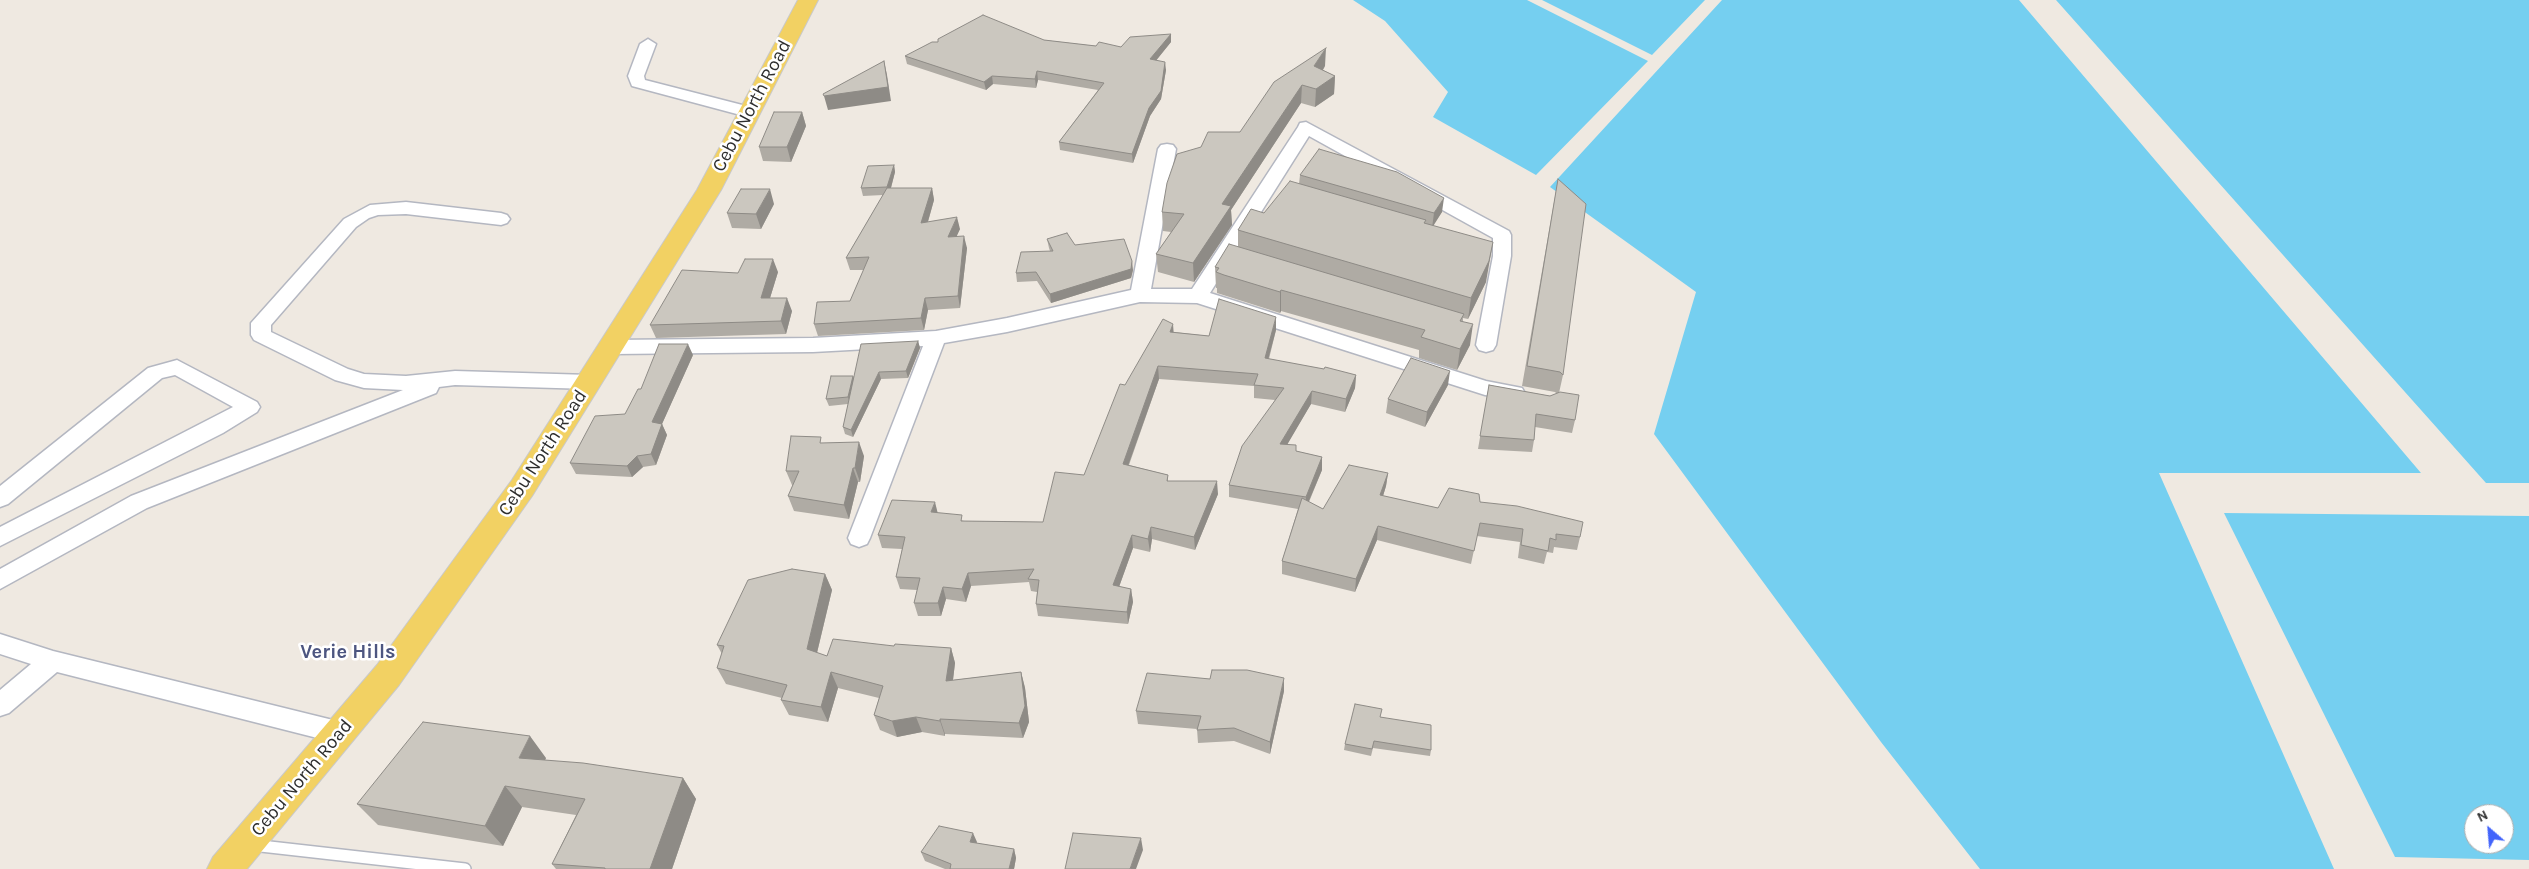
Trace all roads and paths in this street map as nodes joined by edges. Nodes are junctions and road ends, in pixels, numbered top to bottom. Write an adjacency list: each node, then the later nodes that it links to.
1 (808, 0): 3 (main road, Cebu North Road)
2 (648, 44): 3 (street)
3 (748, 112): 16 (main road, Cebu North Road)
4 (1166, 149): 12 (street)
5 (1267, 188): 6 (street); 9 (street); 10 (street)
6 (1286, 193)
7 (501, 219): 17 (street)
8 (1484, 251): 10 (street)
9 (1224, 255): 11 (street); 13 (street)
10 (1502, 256): 14 (street)
11 (1243, 261)
12 (1140, 295): 13 (street); 15 (street)
13 (1198, 296): 19 (street)
14 (1468, 329)
15 (936, 338): 16 (street); 22 (street)
16 (612, 347): 18 (main road, Cebu North Road)
17 (455, 378): 18 (street); 23 (street)
18 (590, 382): 27 (main road, Cebu North Road)
19 (1530, 396)
20 (0, 498): 21 (street)
21 (0, 537)
22 (859, 538)
23 (0, 580)
24 (0, 644): 25 (street)
25 (53, 661): 26 (street); 27 (street)
26 (0, 705)
27 (341, 733): 28 (main road, Cebu North Road)
28 (246, 844): 29 (main road, Cebu North Road); 30 (lane)
29 (225, 869)
30 (466, 869)

